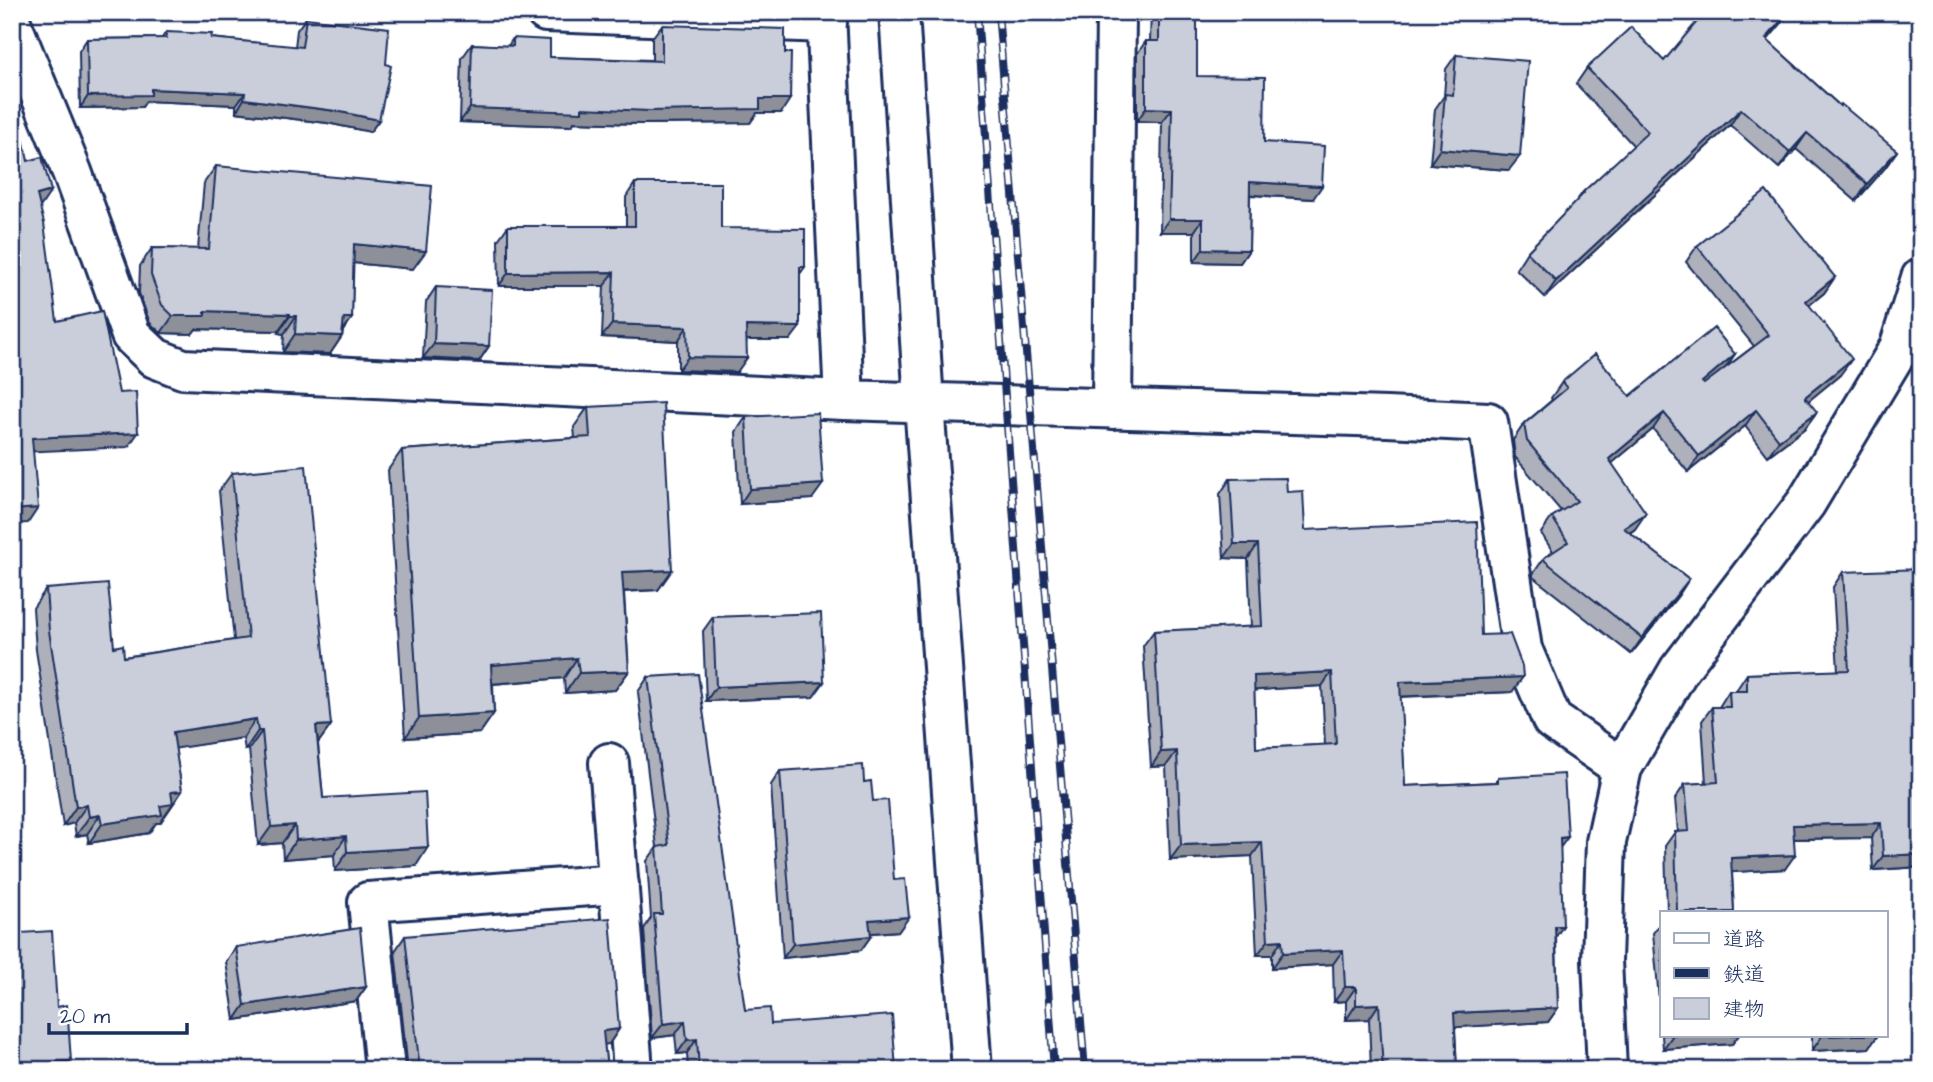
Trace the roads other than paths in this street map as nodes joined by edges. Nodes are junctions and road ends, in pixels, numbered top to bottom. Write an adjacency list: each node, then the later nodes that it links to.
1 (546, 12): 4 (street)
2 (899, 12): 8 (street)
3 (1116, 12): 9 (street)
4 (827, 18): 7 (street)
5 (12, 25): 7 (street)
6 (1921, 278): 11 (street)
7 (844, 400): 8 (street)
8 (924, 403): 9 (street); 15 (street)
9 (1112, 409): 11 (street)
10 (610, 763): 12 (street)
11 (1622, 768): 16 (street)
12 (619, 884): 13 (street); 14 (street)
13 (385, 1070)
14 (633, 1070)
15 (972, 1070)
16 (1608, 1070)

